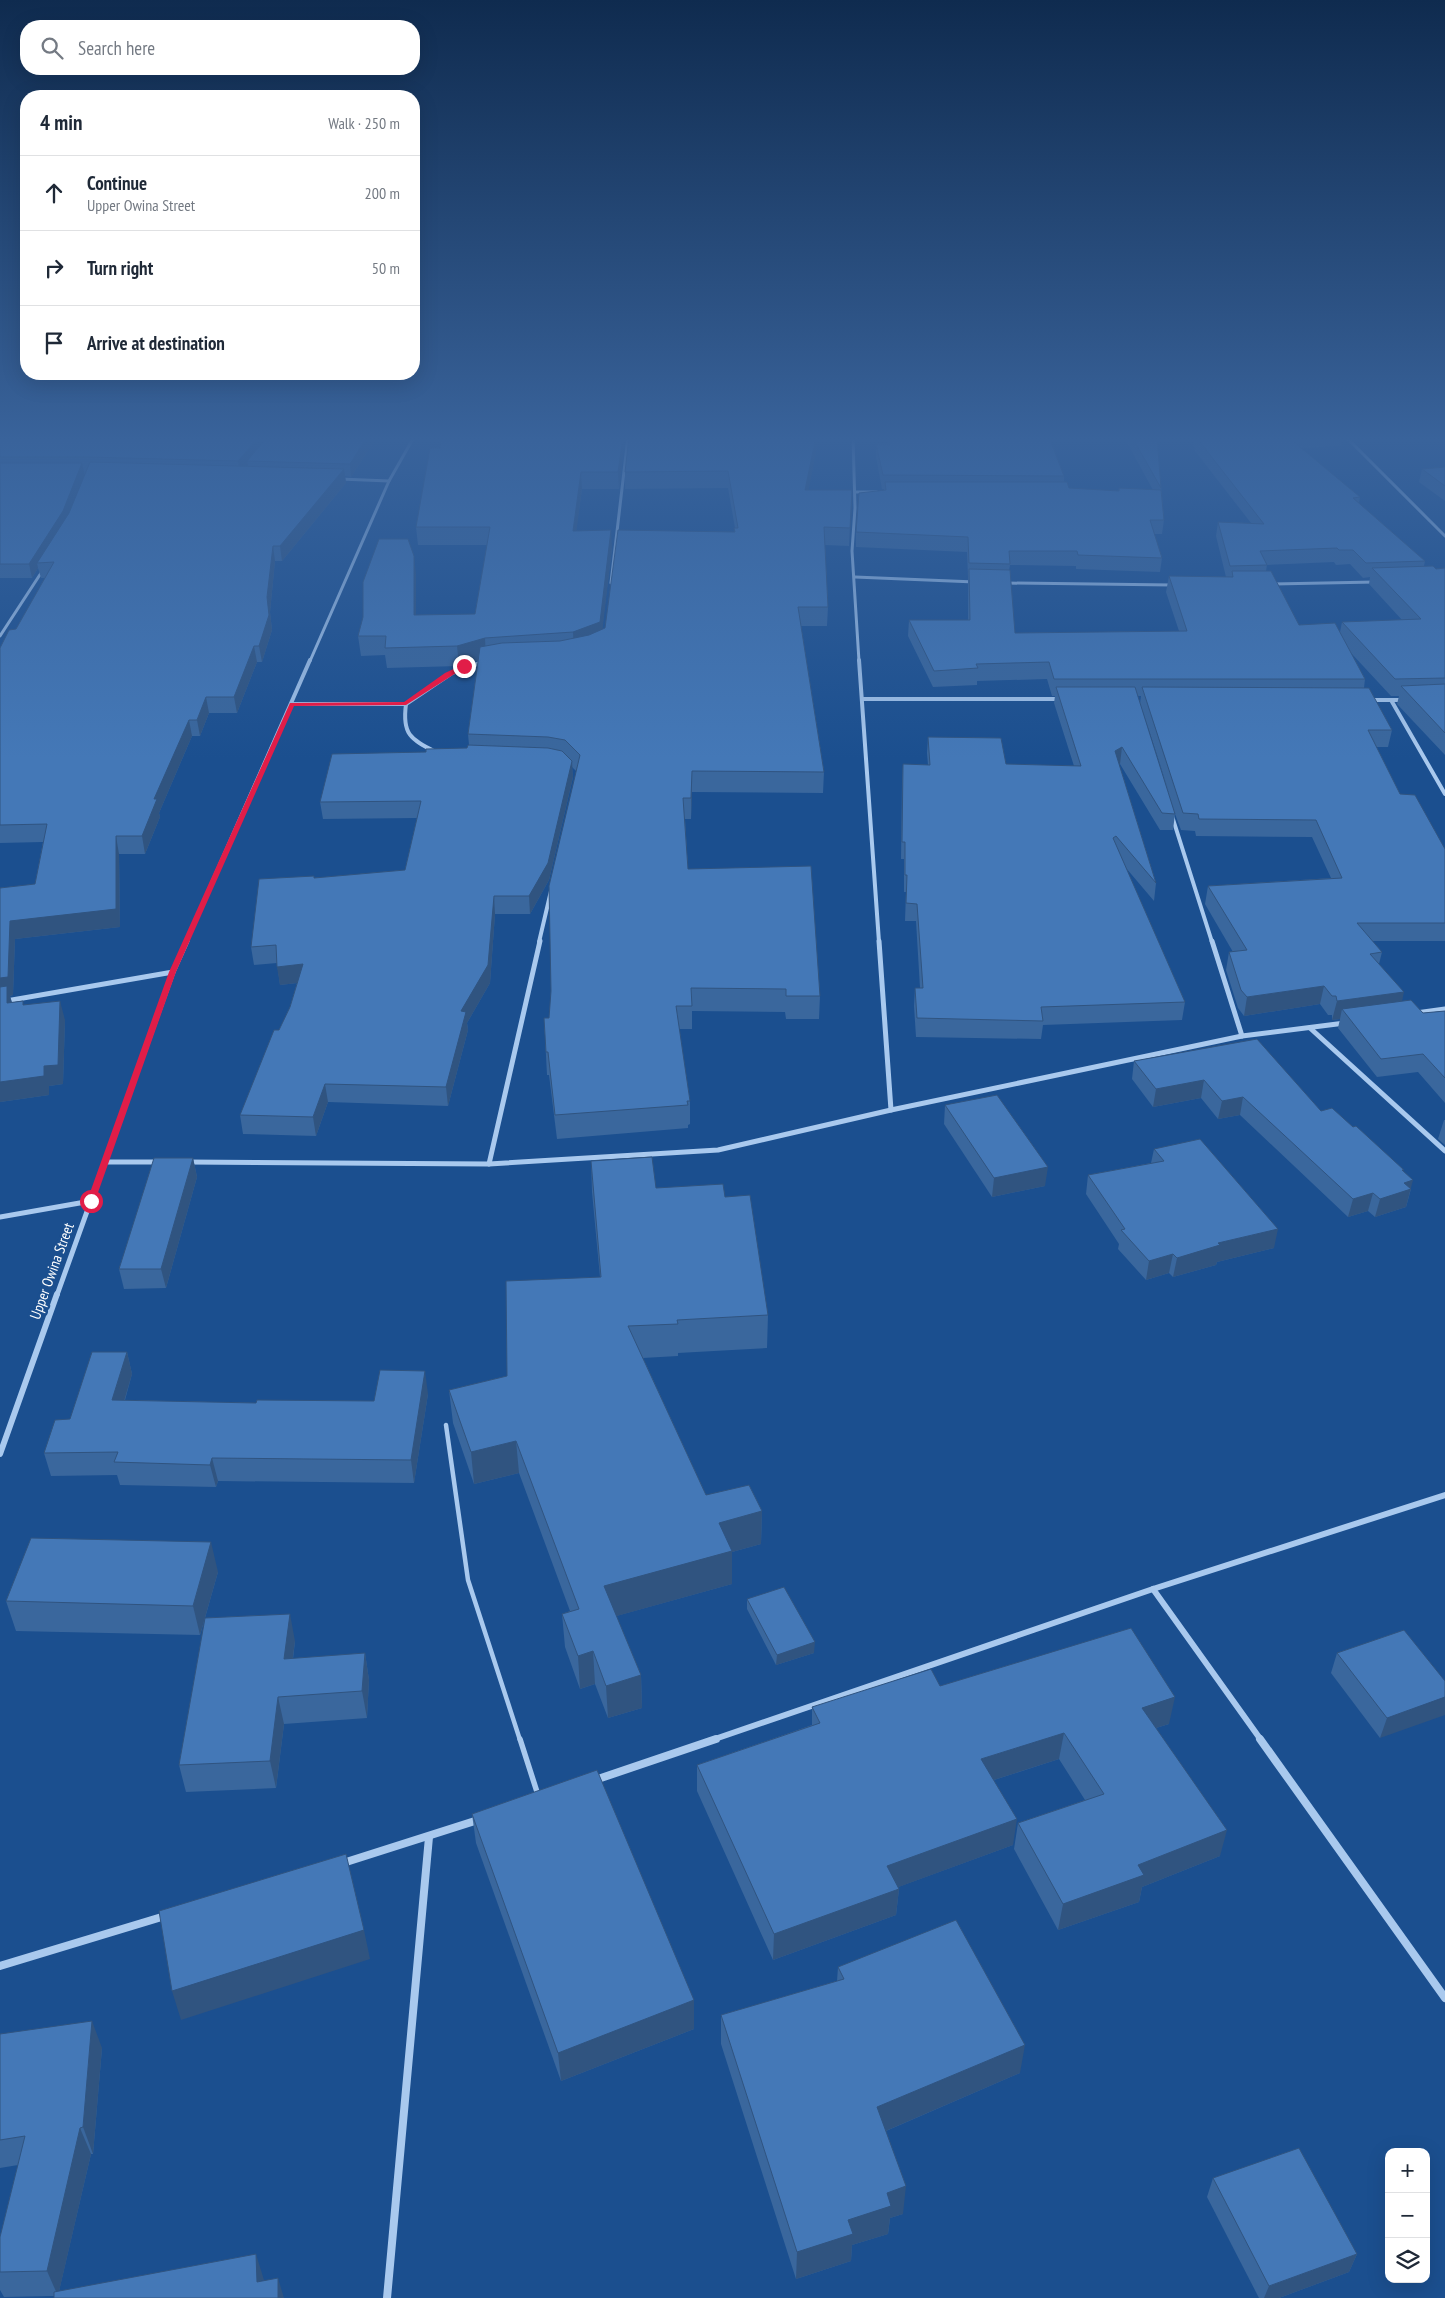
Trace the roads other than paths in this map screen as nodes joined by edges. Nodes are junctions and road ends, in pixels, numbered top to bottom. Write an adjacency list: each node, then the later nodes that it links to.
1 (361, 544): 19 (street, Upper Owina Street)
2 (616, 544): 10 (street)
3 (852, 544): 5 (street)
4 (43, 568): 12 (street)
5 (855, 577): 7 (street); 14 (street)
6 (1376, 582): 9 (street)
7 (984, 583)
8 (1004, 583): 11 (street)
9 (1267, 584)
10 (611, 585)
11 (1177, 585)
12 (0, 636)
13 (490, 660): 20 (street)
14 (862, 699): 15 (street); 32 (street)
15 (1067, 699)
16 (1361, 700): 17 (street)
17 (1390, 700): 18 (street); 22 (street)
18 (1409, 700)
19 (292, 704): 20 (street); 25 (street, Upper Owina Street)
20 (406, 704): 21 (street)
21 (438, 753)
22 (1445, 794)
23 (1171, 811): 31 (street)
24 (553, 883): 37 (street)
25 (173, 972): 26 (street); 34 (street, Upper Owina Street)
26 (0, 1002)
27 (1445, 1009): 28 (street)
28 (1406, 1014)
29 (1349, 1022): 30 (street)
30 (1310, 1028): 31 (street); 33 (street)
31 (1242, 1036): 32 (street)
32 (891, 1110): 37 (street)
33 (1445, 1151)
34 (104, 1162): 35 (street); 38 (street, Upper Owina Street)
35 (164, 1162)
36 (183, 1162): 37 (street)
37 (488, 1164)
38 (91, 1201): 39 (street); 41 (street, Upper Owina Street)
39 (0, 1218)
40 (446, 1425): 46 (lane)
41 (0, 1454)
42 (1445, 1495): 43 (street)
43 (1153, 1589): 44 (street); 53 (street)
44 (587, 1783)
45 (549, 1796): 46 (street)
46 (540, 1799): 47 (street)
47 (530, 1802)
48 (484, 1818): 49 (street)
49 (429, 1838): 50 (street); 54 (street)
50 (334, 1866)
51 (172, 1914): 52 (street)
52 (0, 1966)
53 (1445, 1998)
54 (387, 2298)

